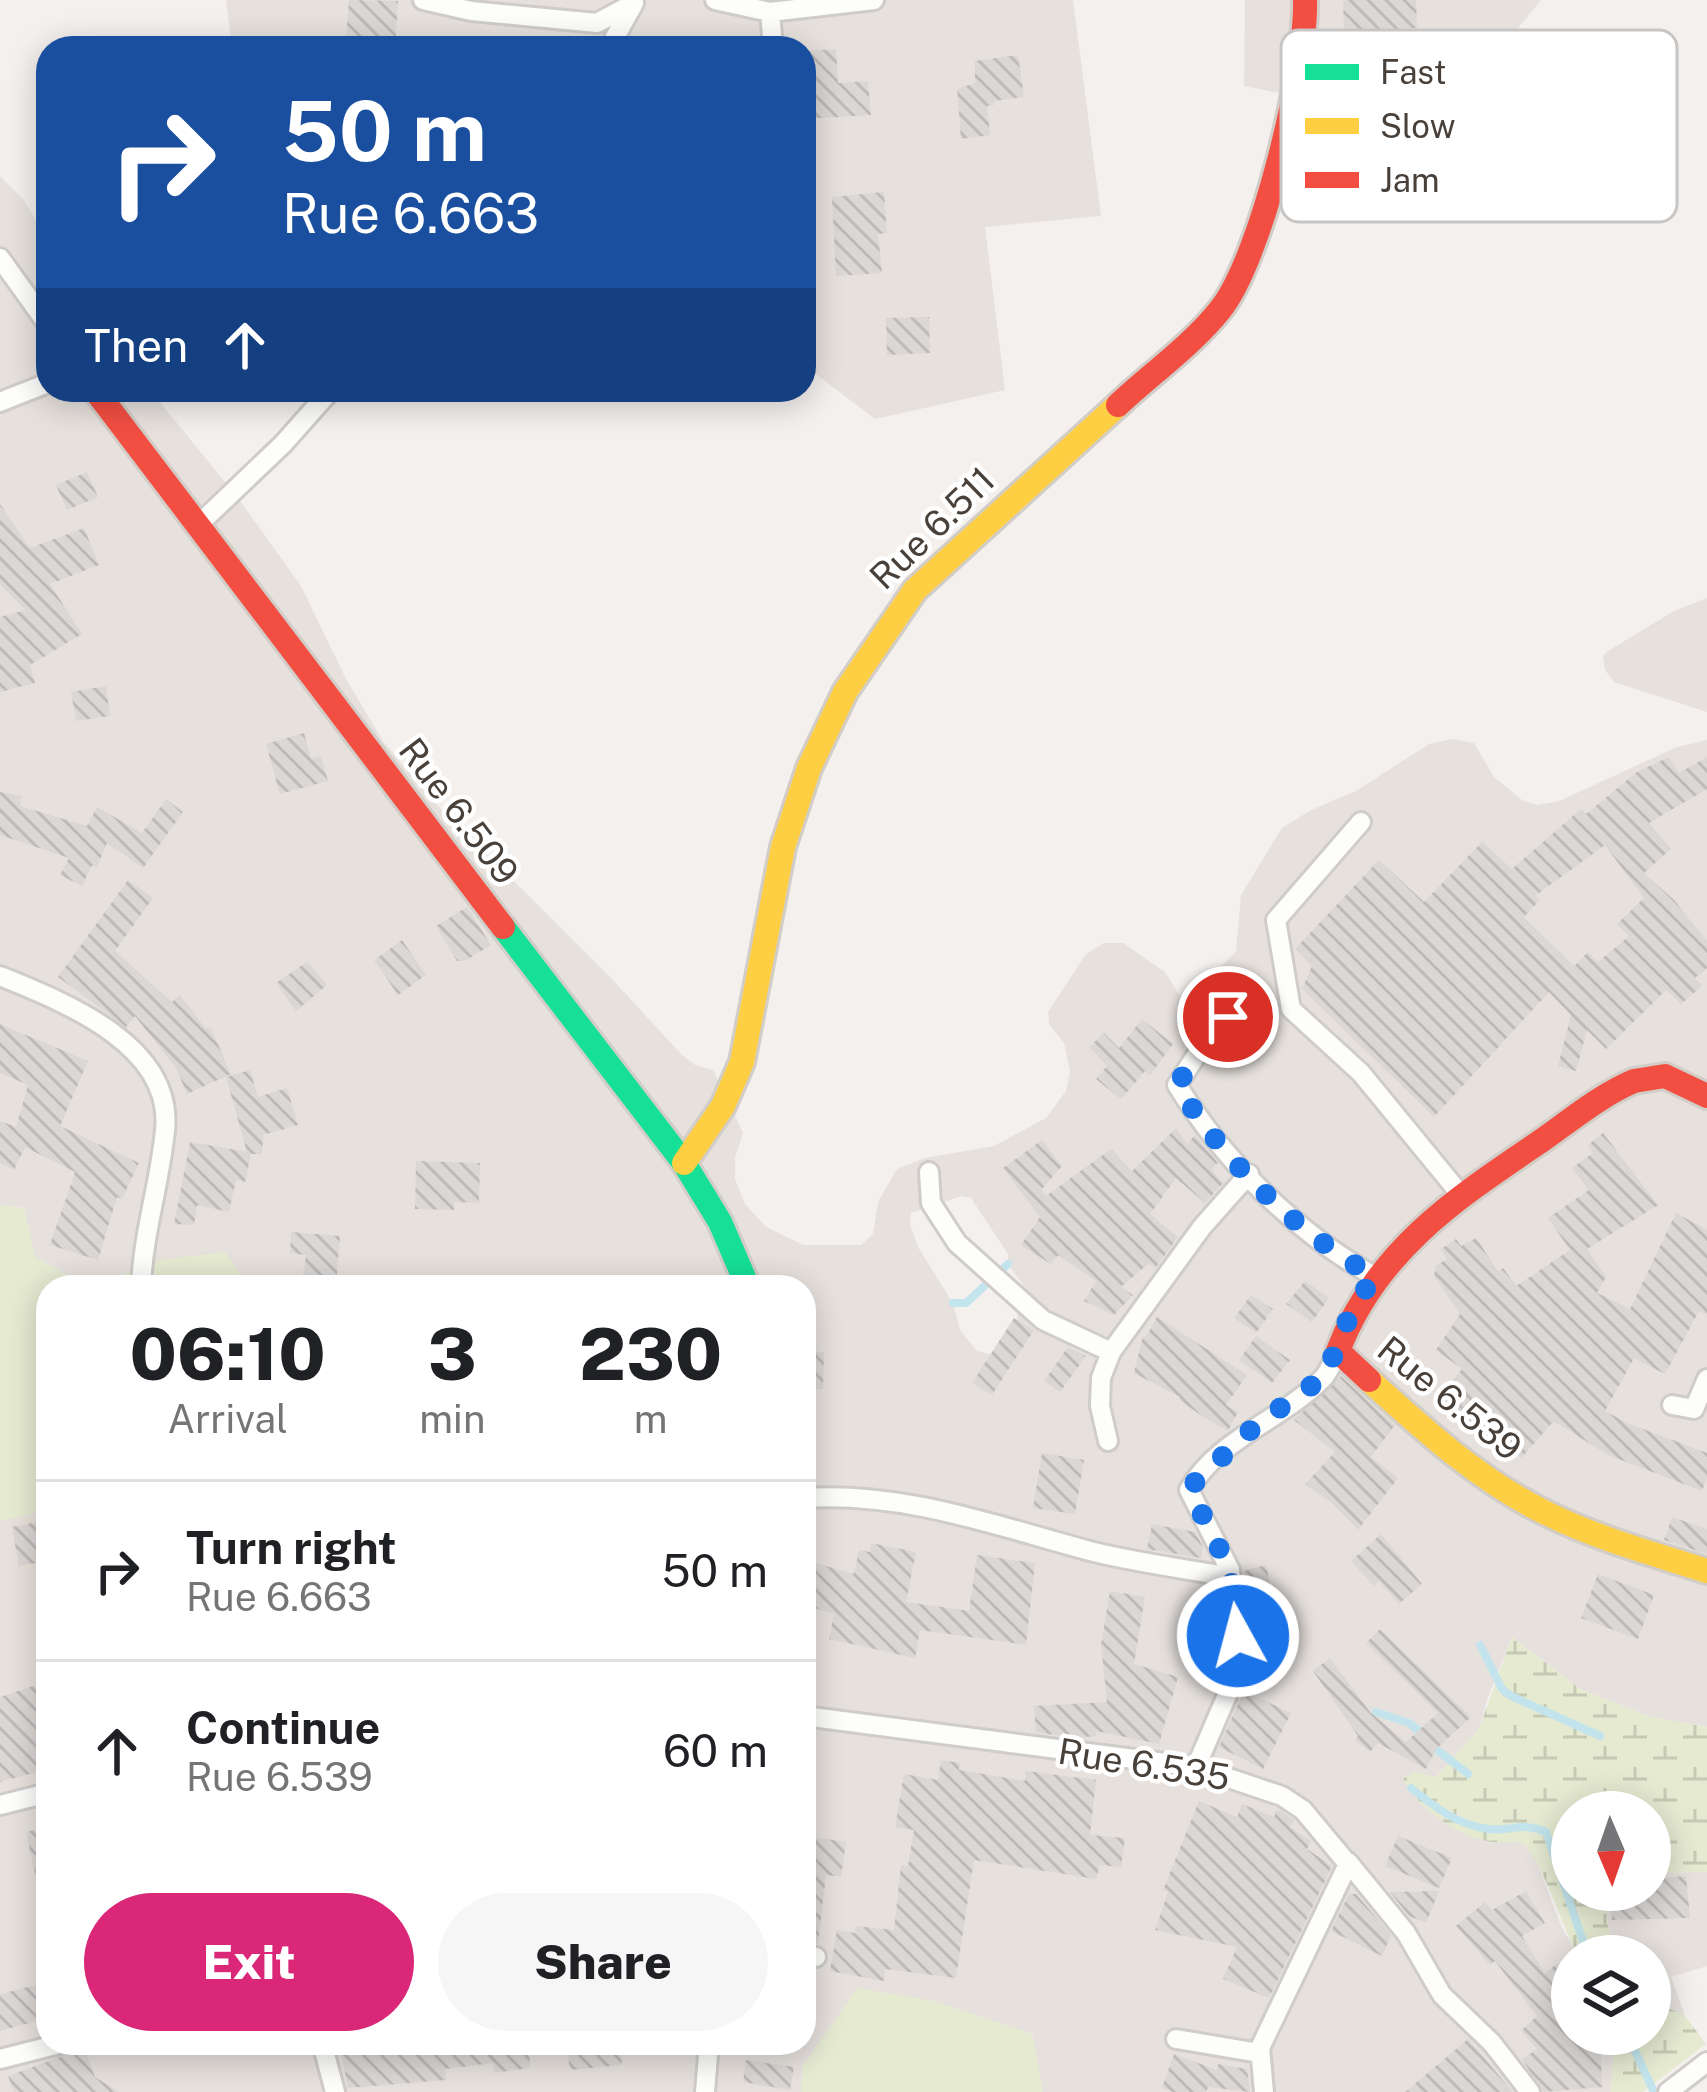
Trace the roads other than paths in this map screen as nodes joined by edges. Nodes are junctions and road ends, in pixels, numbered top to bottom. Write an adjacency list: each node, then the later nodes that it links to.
1 (423, 0): 5 (street)
2 (715, 0): 6 (street)
3 (874, 0): 6 (street)
4 (1305, 0): 7 (street, Rue 6.511)
5 (636, 1): 8 (street)
6 (770, 12): 9 (street)
7 (1306, 30)
8 (616, 36)
9 (772, 36)
10 (1281, 143): 22 (street, Rue 6.511)
11 (0, 258): 12 (street)
12 (36, 308)
13 (36, 388): 14 (street)
14 (0, 402)
15 (104, 402): 17 (street, Rue 6.509)
16 (320, 402): 17 (street)
17 (196, 527): 22 (street, Rue 6.509)
18 (1361, 822): 25 (street)
19 (0, 976): 26 (street)
20 (1228, 1017): 24 (street)
21 (1707, 1096): 25 (street, Rue 6.539)
22 (684, 1163): 27 (street, Rue 6.509)
23 (929, 1172): 30 (street)
24 (1249, 1174): 28 (street); 30 (street)
25 (1461, 1196): 28 (street, Rue 6.539)
26 (142, 1275)
27 (743, 1275)
28 (1374, 1276): 29 (street, Rue 6.539)
29 (1338, 1351): 35 (street, Rue 6.539); 36 (street)
30 (1112, 1352): 33 (street)
31 (1707, 1379): 32 (street)
32 (1672, 1405)
33 (1108, 1441)
34 (816, 1497): 36 (street)
35 (1707, 1571)
36 (1231, 1577): 38 (street)
37 (816, 1719): 38 (street, Rue 6.535)
38 (1196, 1767): 41 (street, Rue 6.535)
39 (36, 1795): 40 (street)
40 (0, 1805)
41 (1348, 1862): 44 (street); 53 (street, Rue 6.535)
42 (1176, 2039): 44 (street)
43 (36, 2050): 47 (street)
44 (1259, 2053): 52 (street)
45 (325, 2055): 50 (street)
46 (709, 2055): 51 (street)
47 (0, 2059)
48 (1707, 2062): 49 (street)
49 (1672, 2090)
50 (335, 2092)
51 (704, 2092)
52 (1264, 2092)
53 (1530, 2092)

